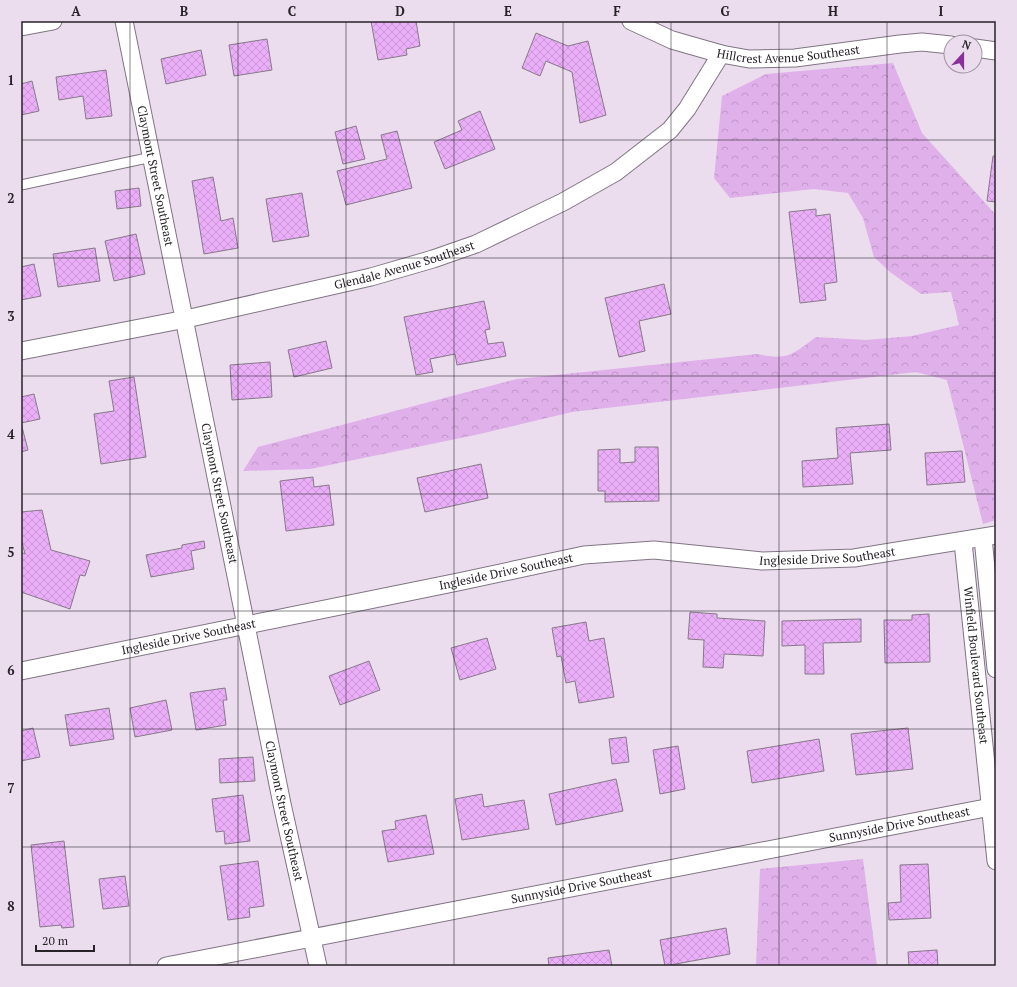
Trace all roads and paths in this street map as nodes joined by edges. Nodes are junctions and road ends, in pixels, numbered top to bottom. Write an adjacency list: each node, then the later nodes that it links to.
1 (53, 21): 4 (street)
2 (124, 21): 9 (street, Claymont Street Southeast)
3 (631, 21): 8 (street, Hillcrest Avenue Southeast)
4 (21, 27)
5 (943, 44): 8 (street, Hillcrest Avenue Southeast)
6 (983, 49): 7 (street)
7 (996, 51)
8 (721, 54): 11 (street, Glendale Avenue Southeast)
9 (152, 157): 10 (lane); 11 (street, Claymont Street Southeast)
10 (21, 185)
11 (186, 319): 12 (street, Glendale Avenue Southeast); 15 (street, Claymont Street Southeast)
12 (21, 350)
13 (989, 536): 14 (street, Ingleside Drive Southeast); 16 (street, Winfield Boulevard Southeast)
14 (963, 542): 15 (street, Ingleside Drive Southeast); 16 (street, Winfield Boulevard Southeast)
15 (247, 625): 18 (street, Ingleside Drive Southeast); 21 (street, Claymont Street Southeast)
16 (983, 638): 17 (street, Winfield Boulevard Southeast); 19 (street, Winfield Boulevard Southeast)
17 (996, 669)
18 (21, 671)
19 (993, 807): 20 (street, Winfield Boulevard Southeast); 21 (street, Sunnyside Drive Southeast)
20 (996, 861)
21 (311, 938): 22 (street, Sunnyside Drive Southeast); 23 (street, Claymont Street Southeast)
22 (166, 966)
23 (318, 966)

